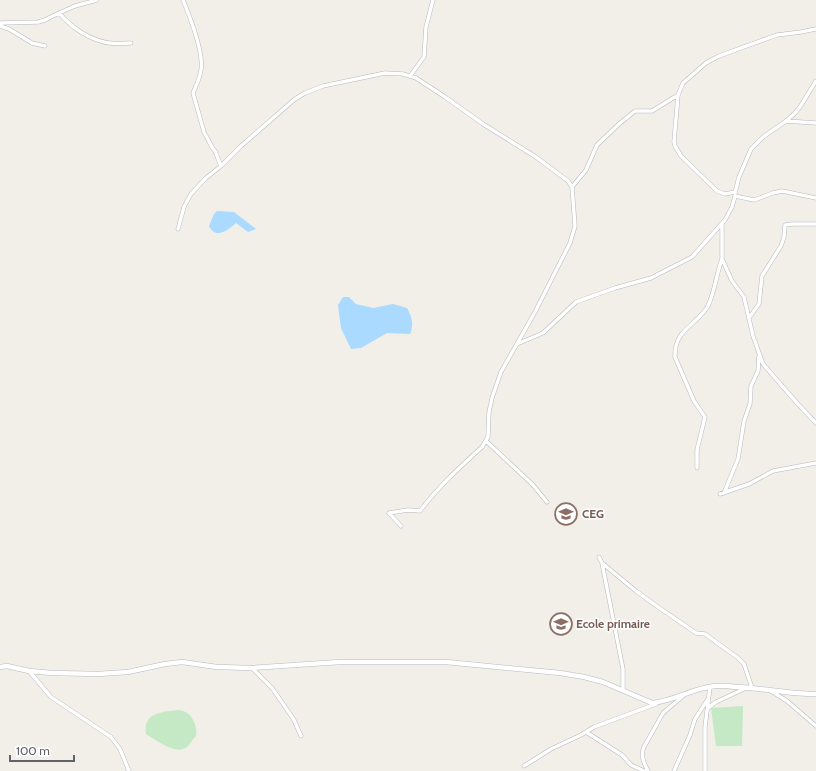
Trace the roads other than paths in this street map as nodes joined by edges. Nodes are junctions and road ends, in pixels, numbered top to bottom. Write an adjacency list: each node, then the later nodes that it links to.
1 (97, 0): 4 (street)
2 (182, 0): 14 (street)
3 (433, 0): 9 (street)
4 (59, 13): 5 (street); 7 (street)
5 (0, 25): 8 (street)
6 (816, 29): 11 (street)
7 (131, 43)
8 (45, 46)
9 (410, 76): 14 (street); 15 (street)
10 (816, 81): 12 (street)
11 (678, 95): 15 (street); 16 (street)
12 (786, 121): 13 (street); 16 (street)
13 (816, 123)
14 (221, 166): 20 (street)
15 (572, 187): 23 (street)
16 (735, 194): 17 (street); 18 (street)
17 (816, 198)
18 (722, 224): 21 (street); 23 (street)
19 (816, 224): 22 (street)
20 (178, 229)
21 (722, 259): 22 (street); 28 (street)
22 (749, 318): 24 (street)
23 (517, 344): 26 (street)
24 (760, 355): 25 (street); 27 (street)
25 (816, 423)
26 (486, 442): 29 (street); 30 (street)
27 (816, 463)
28 (697, 468)
29 (547, 502)
30 (401, 526)
31 (599, 557): 32 (street)
32 (602, 563): 37 (street); 39 (street)
33 (0, 667): 35 (street)
34 (252, 668): 35 (street); 39 (street); 47 (street)
35 (30, 671): 49 (street)
36 (710, 687): 37 (street); 40 (street); 42 (street)
37 (750, 688): 38 (street); 44 (street)
38 (769, 689): 41 (street); 45 (street)
39 (623, 690): 43 (street)
40 (687, 693): 43 (street); 51 (street)
41 (816, 694)
42 (709, 698): 44 (street); 52 (street)
43 (661, 702): 46 (street)
44 (708, 708): 53 (street)
45 (816, 726)
46 (586, 732): 48 (street); 50 (street)
47 (301, 736)
48 (524, 766)
49 (129, 771)
50 (644, 771)
51 (648, 771)
52 (674, 771)
53 (705, 771)

